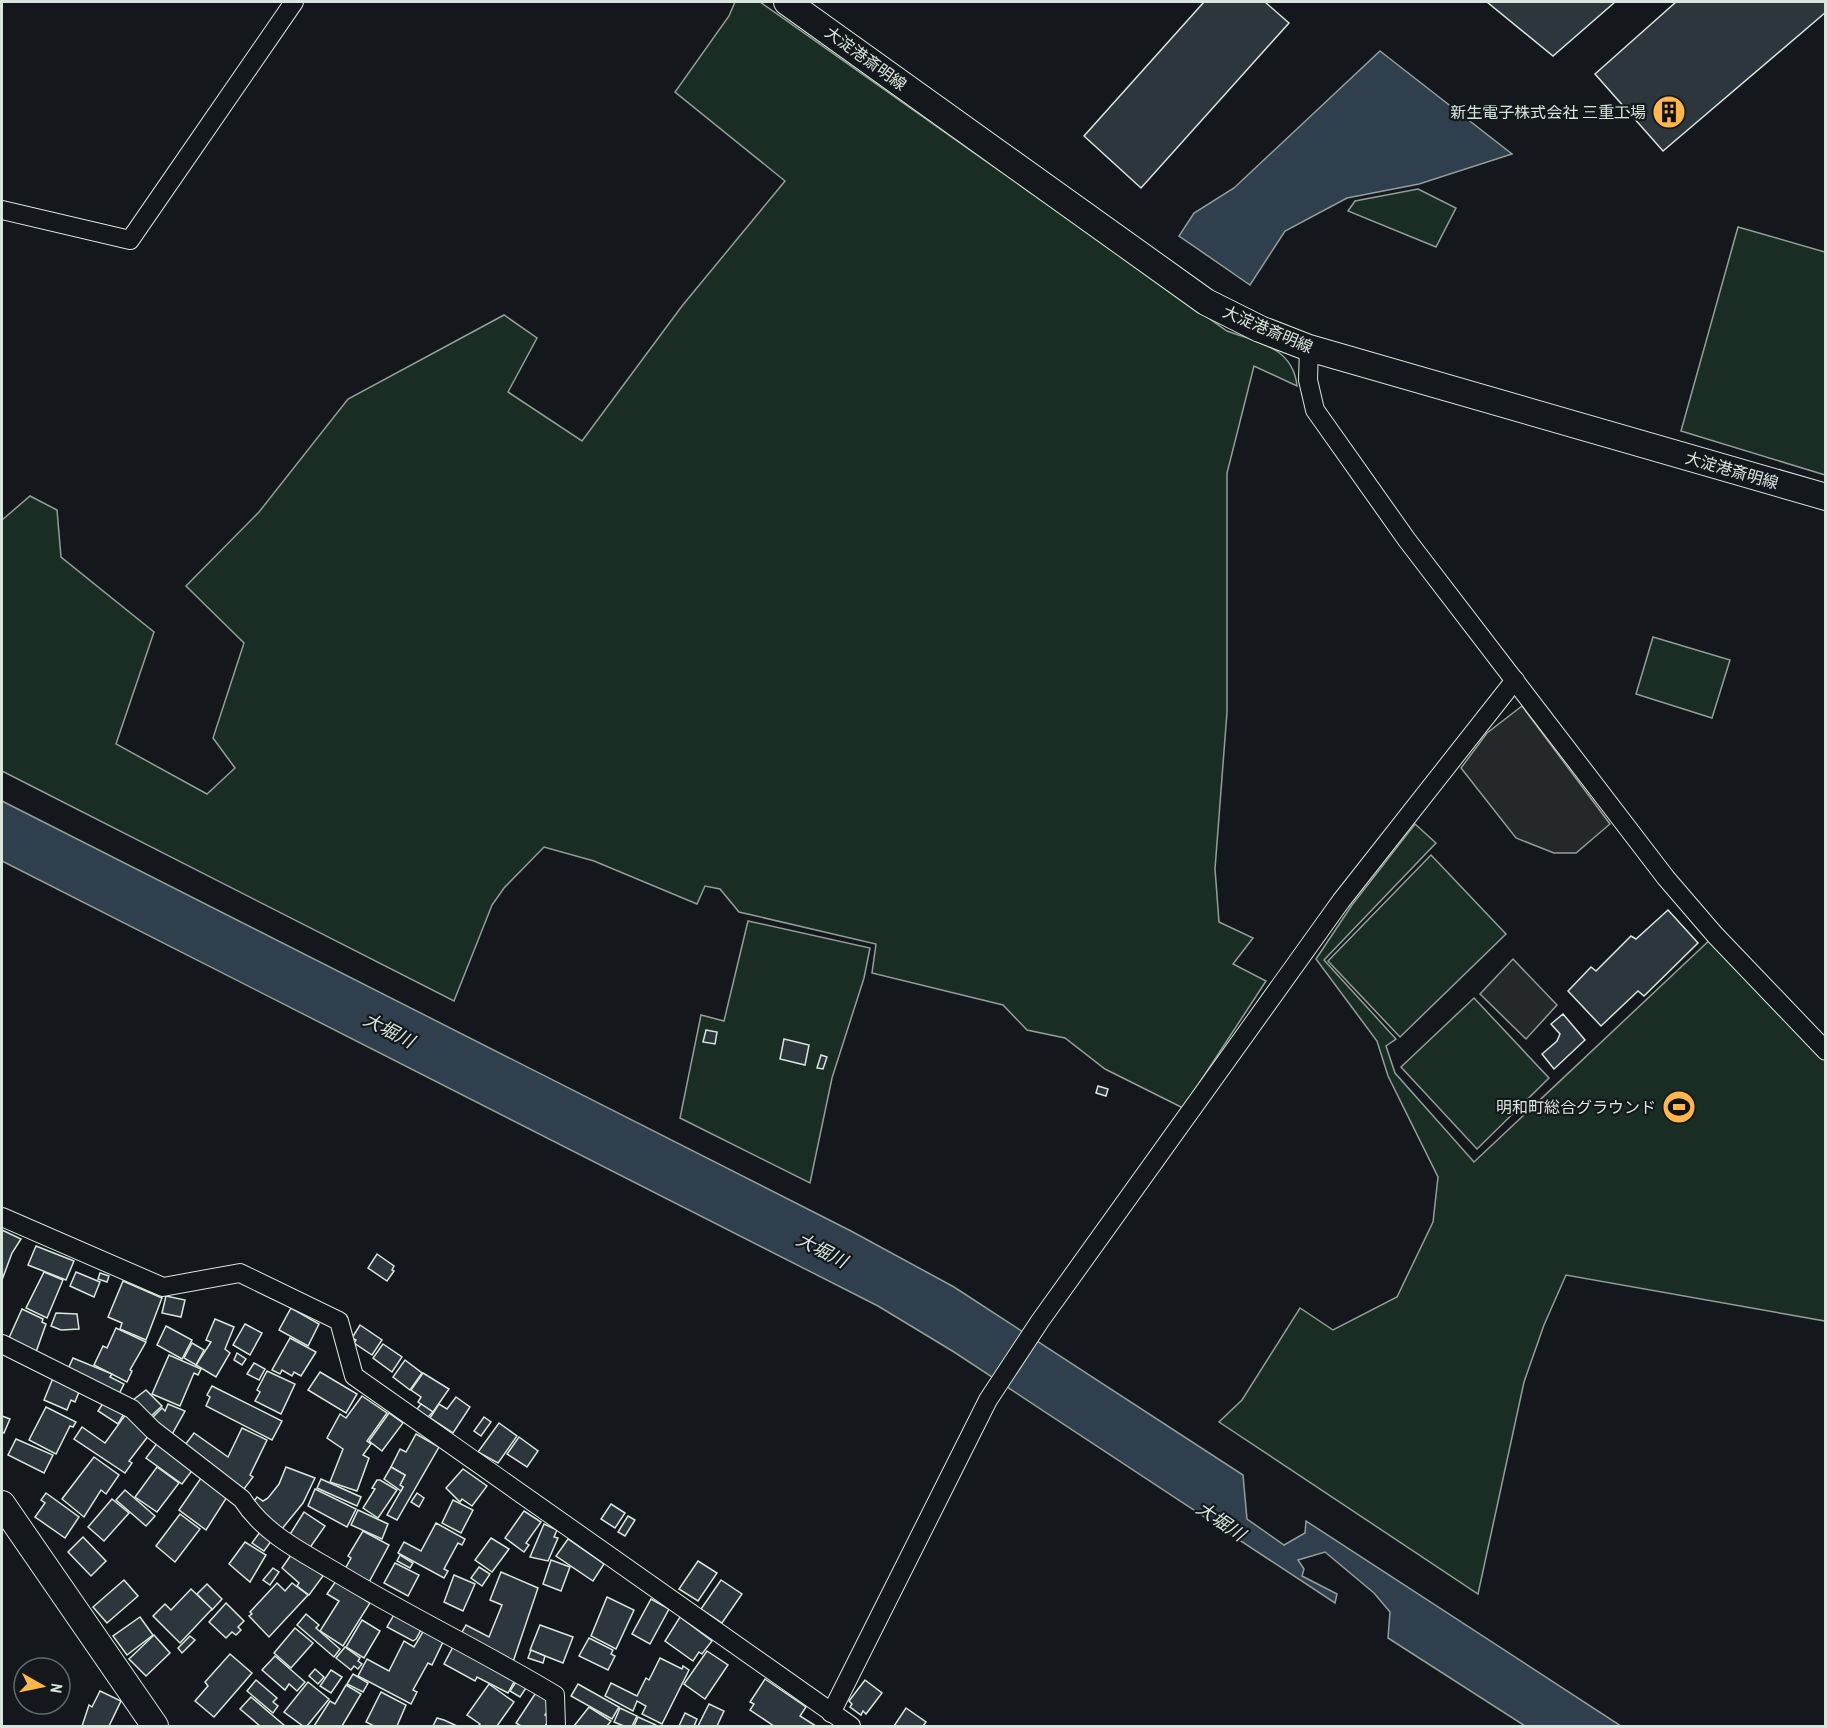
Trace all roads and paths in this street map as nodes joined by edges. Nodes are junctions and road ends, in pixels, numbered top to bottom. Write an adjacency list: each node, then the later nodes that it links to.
1 (294, 2): 3 (street)
2 (788, 2): 4 (main road, 大淀港斎明線)
3 (2, 210)
4 (1309, 348): 5 (main road, 大淀港斎明線); 6 (street)
5 (1826, 497)
6 (1515, 680): 7 (street); 11 (street)
7 (1826, 1051)
8 (2, 1217): 11 (street)
9 (2, 1344): 13 (street)
10 (2, 1504): 12 (main road)
11 (831, 1713): 14 (street)
12 (155, 1726)
13 (556, 1726)
14 (851, 1726)

